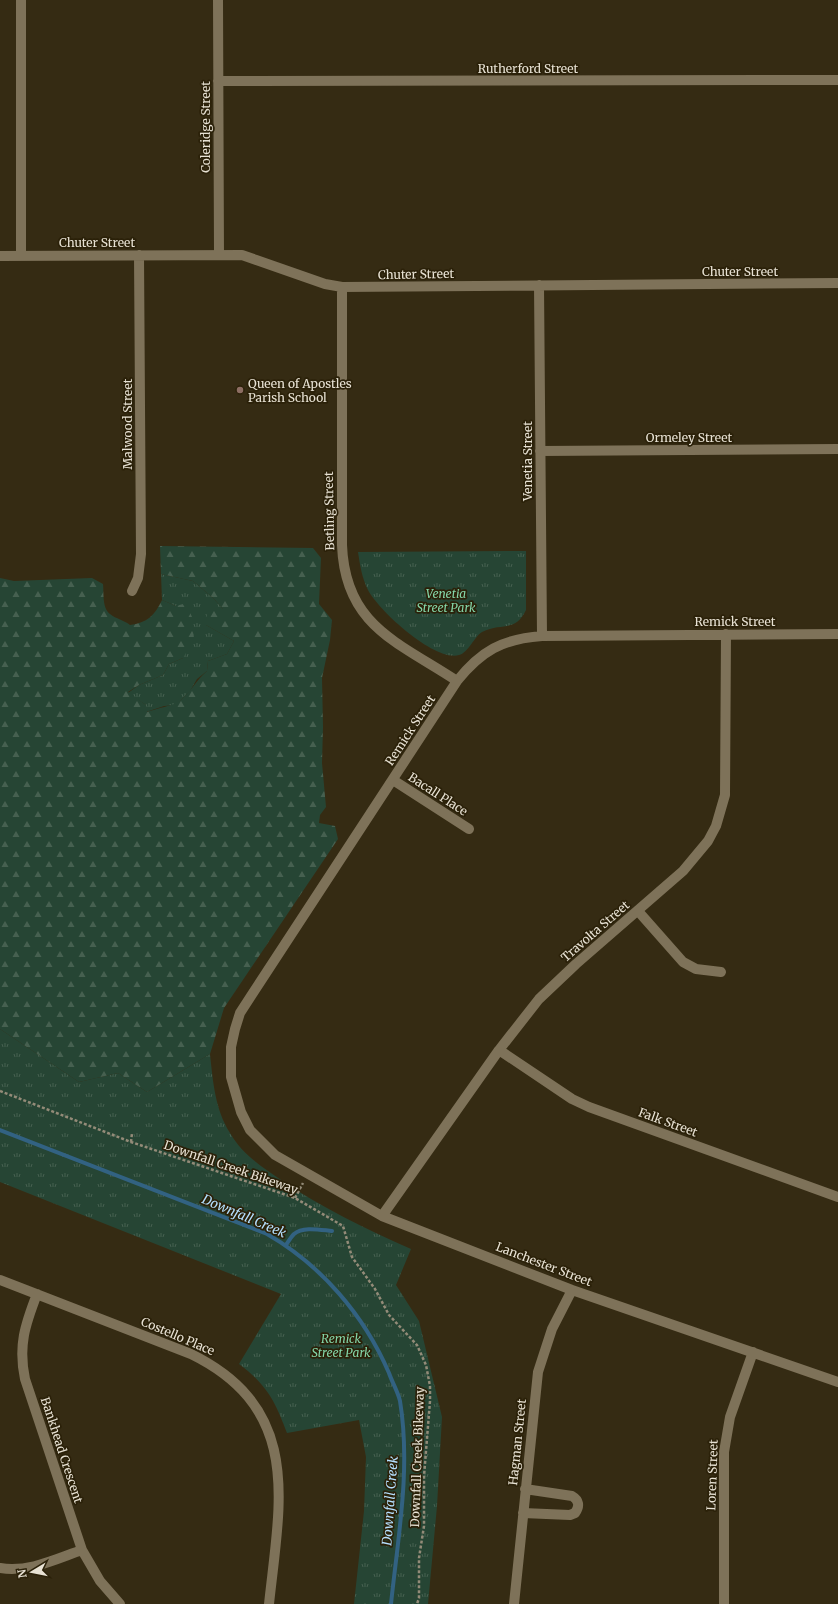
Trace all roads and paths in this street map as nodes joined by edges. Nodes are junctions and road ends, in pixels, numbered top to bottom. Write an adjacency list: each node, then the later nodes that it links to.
1 (21, 0): 8 (street)
2 (218, 0): 4 (street, Coleridge Street)
3 (838, 80): 4 (street, Rutherford Street)
4 (218, 81): 5 (street, Coleridge Street)
5 (219, 254): 6 (street, Chuter Street); 11 (street, Chuter Street)
6 (139, 255): 8 (street, Chuter Street); 14 (street, Malwood Street)
7 (0, 256): 8 (street, Chuter Street)
8 (21, 256)
9 (838, 283): 10 (street, Chuter Street)
10 (539, 285): 11 (street, Chuter Street); 13 (street, Venetia Street)
11 (342, 287): 18 (street, Betling Street)
12 (838, 449): 13 (street, Ormeley Street)
13 (540, 451): 17 (street, Venetia Street)
14 (132, 591)
15 (726, 634): 16 (street, Remick Street); 17 (street, Remick Street); 21 (street, Travolta Street)
16 (838, 634)
17 (542, 636): 18 (street, Remick Street)
18 (457, 681): 19 (street, Remick Street)
19 (392, 780): 20 (street, Bacall Place); 26 (street, Remick Street)
20 (469, 830)
21 (638, 911): 22 (street); 23 (street, Travolta Street)
22 (721, 972)
23 (499, 1050): 29 (street, Falk Street); 31 (street, Travolta Street)
24 (0, 1091): 27 (path, Downfall Creek Bikeway)
25 (132, 1133): 27 (path)
26 (257, 1138): 28 (street, Lanchester Street)
27 (131, 1142): 30 (path, Downfall Creek Bikeway)
28 (307, 1175): 30 (path); 31 (street, Lanchester Street)
29 (838, 1197)
30 (295, 1198): 43 (path, Downfall Creek Bikeway)
31 (382, 1216): 33 (street, Lanchester Street)
32 (0, 1280): 34 (street, Costello Place)
33 (572, 1290): 35 (street, Lanchester Street); 37 (street, Hagman Street)
34 (37, 1294): 39 (street, Bankhead Crescent); 42 (street, Costello Place)
35 (753, 1352): 36 (street, Lanchester Street); 45 (street, Loren Street)
36 (837, 1381)
37 (525, 1489): 38 (street, Hagman Street); 38 (street)
38 (523, 1513): 44 (street, Hagman Street)
39 (82, 1550): 40 (street); 41 (street, Bankhead Crescent)
40 (0, 1568)
41 (120, 1604)
42 (270, 1604)
43 (417, 1604)
44 (514, 1604)
45 (724, 1604)

